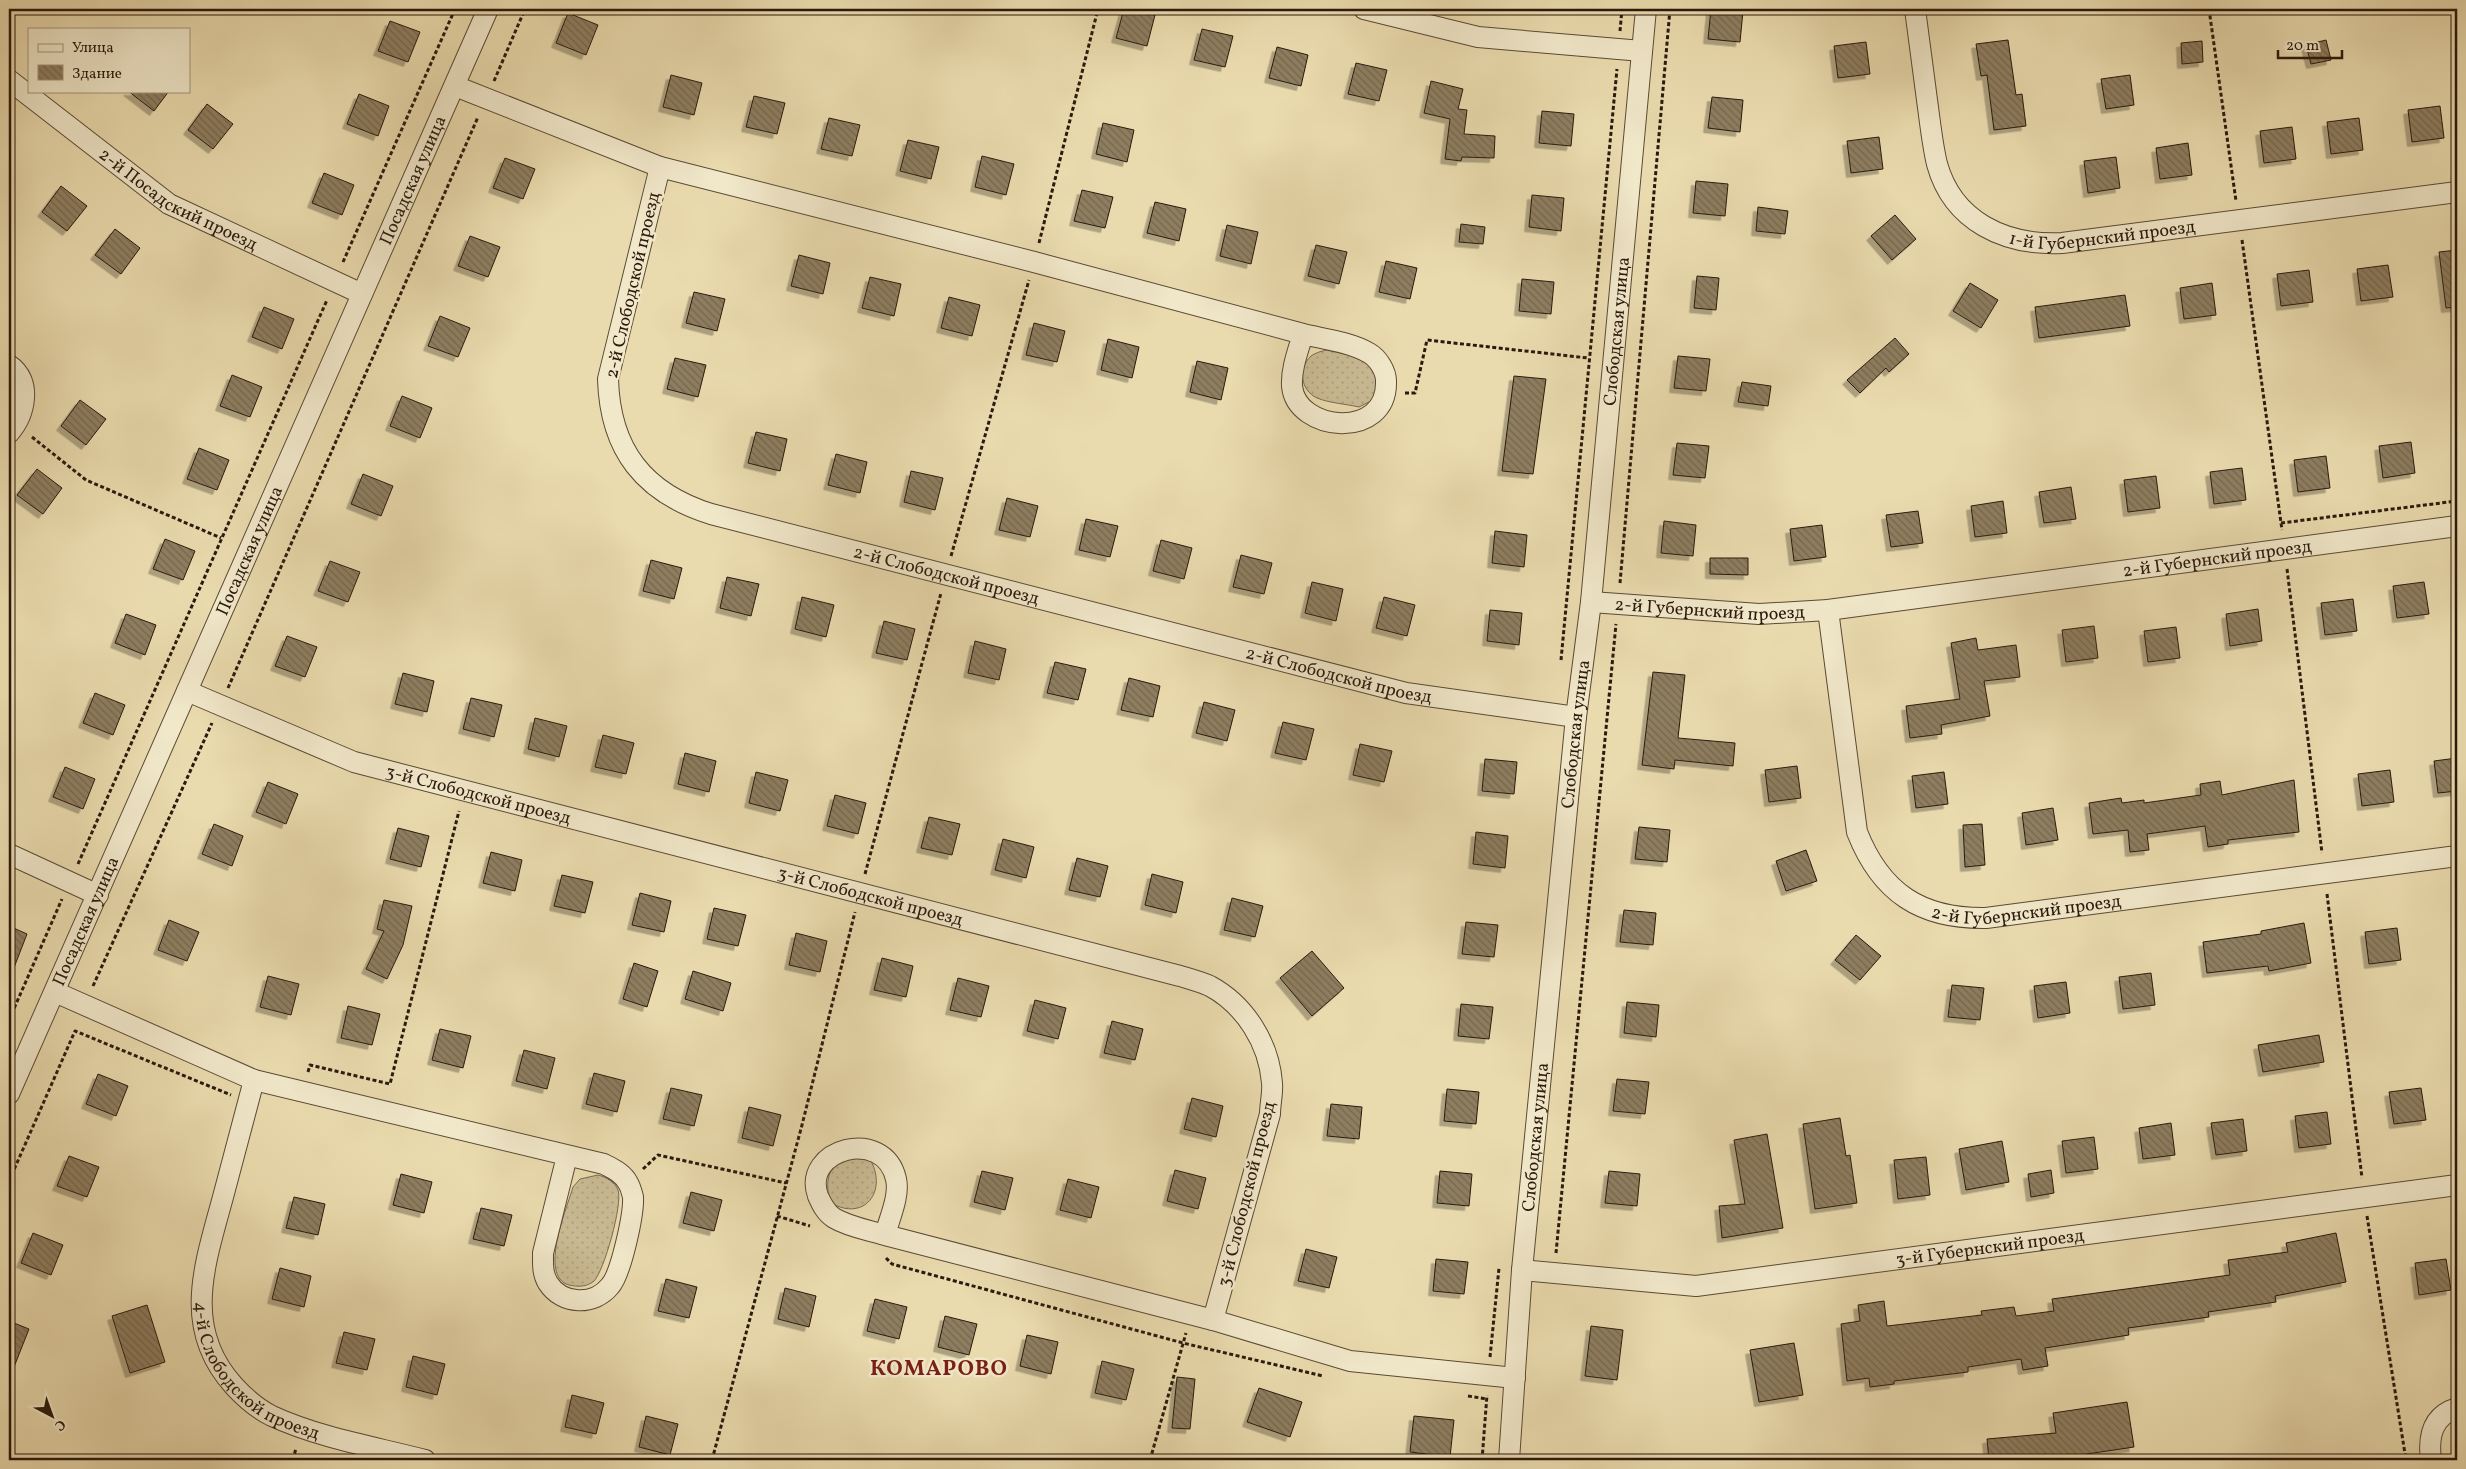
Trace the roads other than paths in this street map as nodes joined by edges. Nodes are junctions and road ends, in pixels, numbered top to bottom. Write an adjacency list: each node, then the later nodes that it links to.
1 (488, 9): 7 (street, Посадская улица)
2 (1364, 9): 5 (street)
3 (1646, 9): 5 (street, Слободская улица)
4 (1915, 9): 9 (street, 1-й Губернский проезд)
5 (1642, 51): 15 (street, Слободская улица)
6 (9, 80): 10 (street, 2-й Посадский проезд)
7 (455, 86): 8 (street, 2-й Слободской проезд); 10 (street, Посадская улица)
8 (660, 167): 11 (street, 2-й Слободской проезд); 18 (street, 2-й Слободской проезд)
9 (2457, 192)
10 (362, 294): 17 (street, Посадская улица)
11 (1303, 334): 11 (street, 2-й Слободской проезд)
12 (9, 365): 13 (street)
13 (12, 429)
14 (2457, 526): 16 (street, 2-й Губернский проезд)
15 (1591, 602): 16 (street, 2-й Губернский проезд); 18 (street, Слободская улица)
16 (1828, 610): 20 (street, 2-й Губернский проезд)
17 (187, 691): 21 (street, Посадская улица); 29 (street, 3-й Слободской проезд)
18 (1576, 717): 28 (street, Слободская улица)
19 (9, 854): 21 (street)
20 (2457, 856)
21 (98, 895): 22 (street, Посадская улица)
22 (55, 992): 23 (street); 24 (street, Посадская улица)
23 (254, 1080): 25 (street); 32 (street, 4-й Слободской проезд)
24 (9, 1094)
25 (567, 1156): 25 (street)
26 (2457, 1185): 28 (street, 3-й Губернский проезд)
27 (885, 1235): 27 (street); 29 (street)
28 (1522, 1270): 30 (street, Слободская улица)
29 (1213, 1320): 30 (street)
30 (1515, 1378): 33 (street, Слободская улица)
31 (2457, 1408): 34 (street)
32 (425, 1460)
33 (1509, 1460)
34 (2431, 1460)

